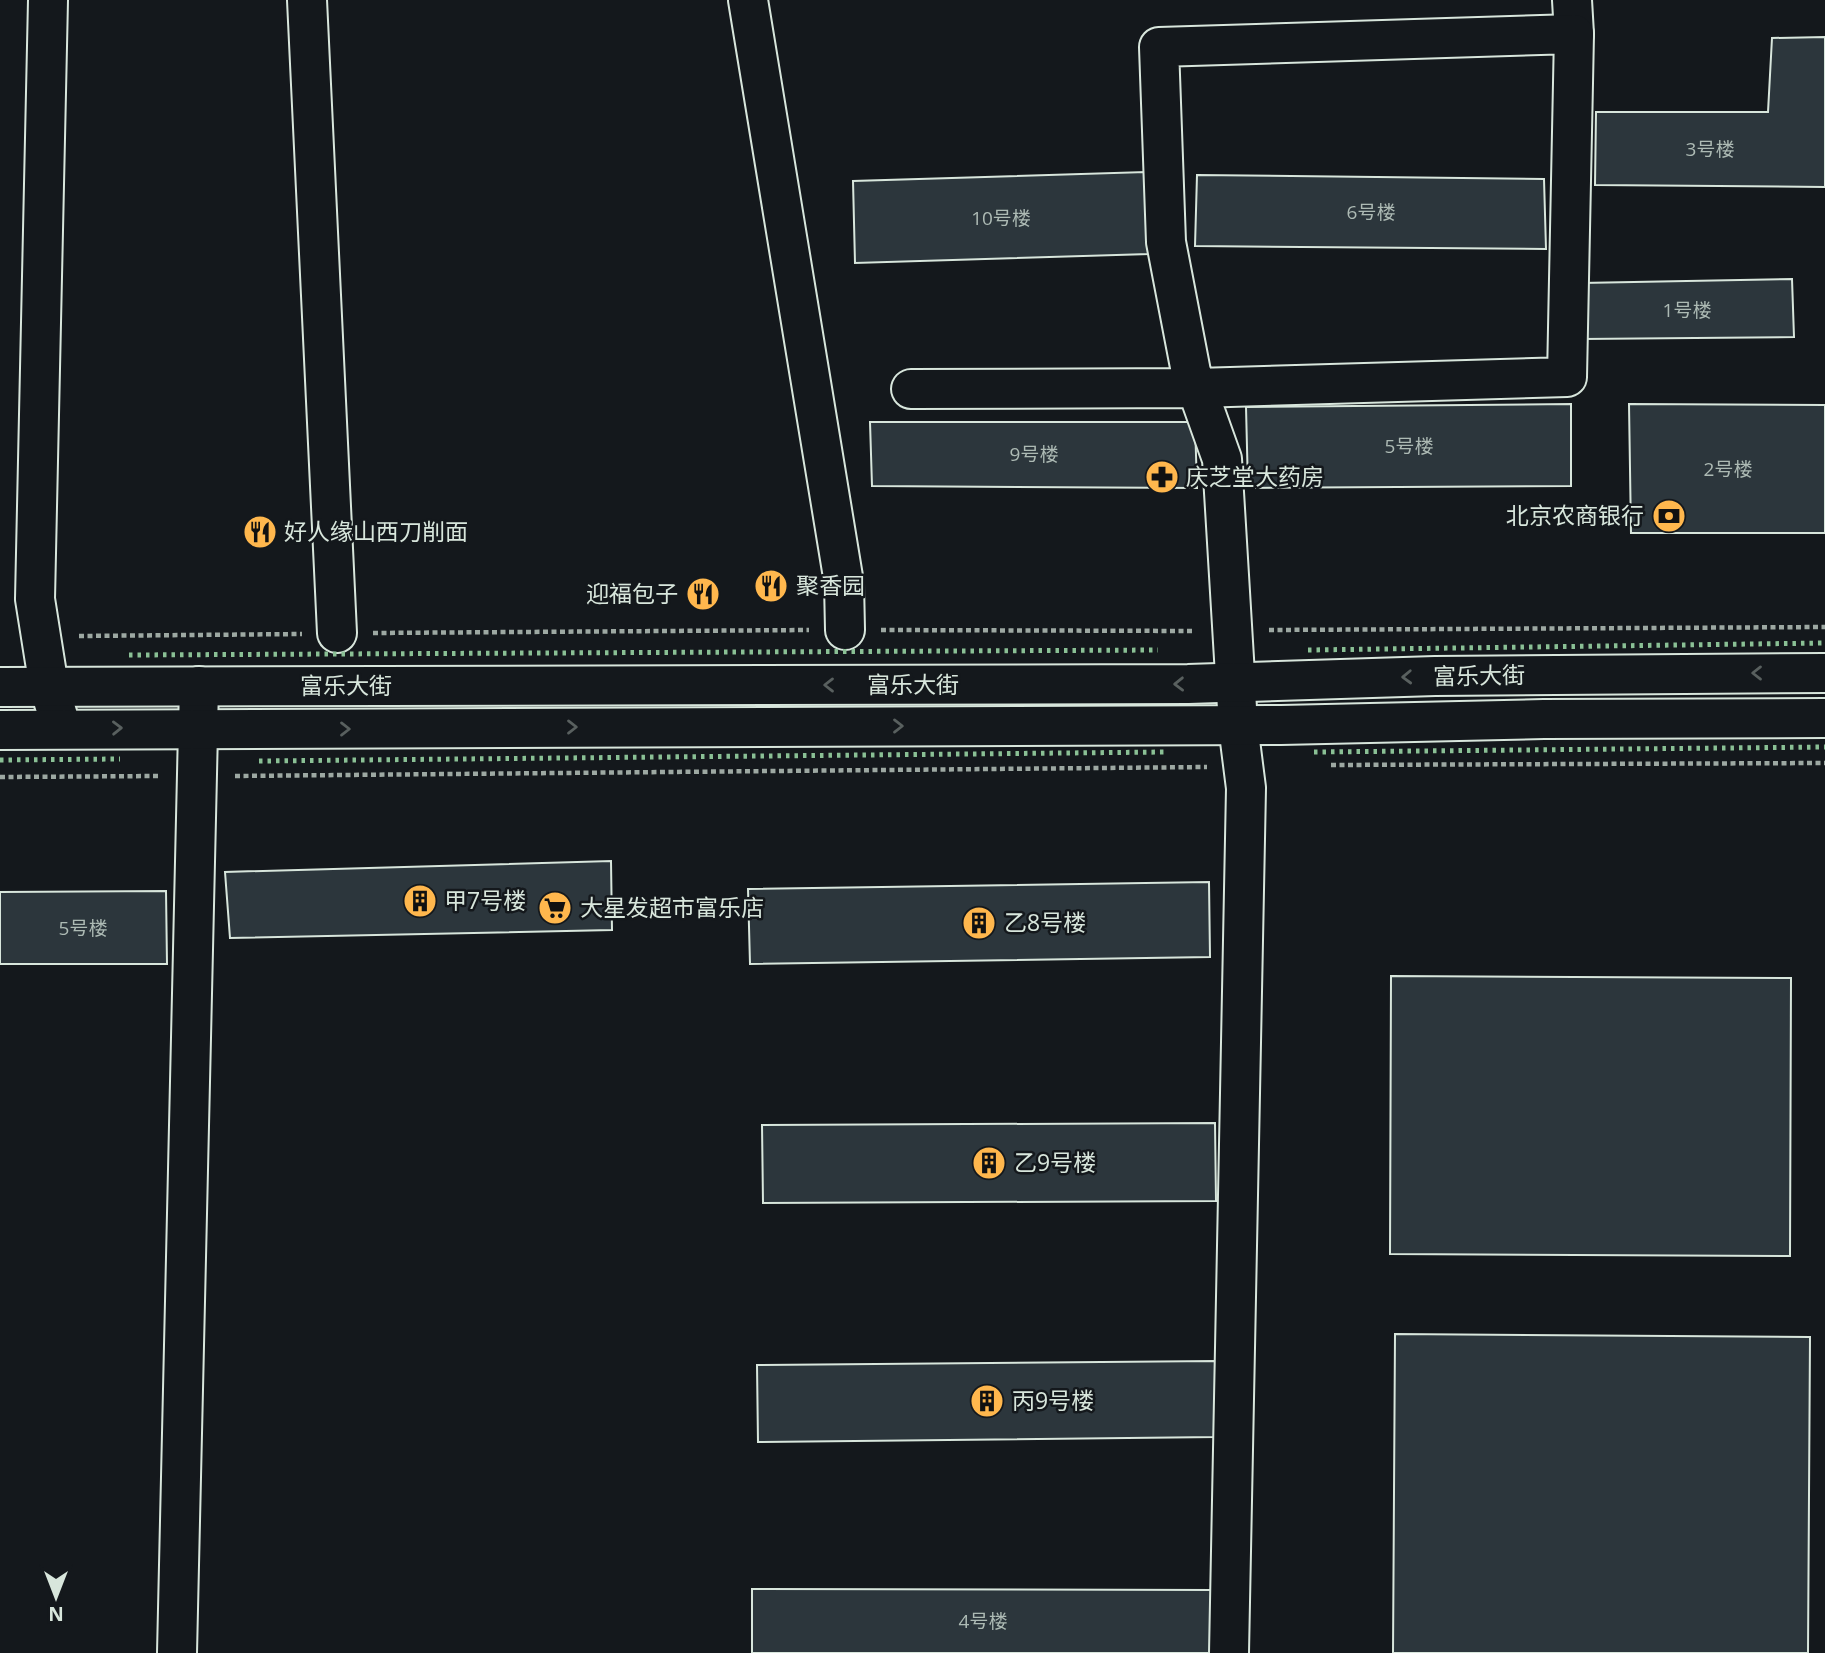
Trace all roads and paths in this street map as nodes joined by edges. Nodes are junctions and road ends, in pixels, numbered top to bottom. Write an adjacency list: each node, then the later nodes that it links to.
1 (48, 0): 11 (main road)
2 (307, 0): 10 (main road)
3 (748, 0): 9 (main road)
4 (1573, 17): 5 (main road); 5 (main road)
5 (1196, 388): 6 (main road); 8 (main road)
6 (911, 389)
7 (1825, 627): 8 (path, 富乐大街)
8 (1234, 629): 9 (path, 富乐大街); 13 (main road)
9 (845, 630): 10 (path, 富乐大街)
10 (337, 633): 11 (path, 富乐大街)
11 (40, 637): 15 (main road)
12 (1825, 673): 13 (main road, 富乐大街, one-way to 13)
13 (1236, 680): 14 (main road, 富乐大街, one-way to 14); 18 (main road)
14 (199, 686): 15 (main road, 富乐大街); 20 (main road)
15 (49, 687): 16 (main road, 富乐大街); 19 (main road)
16 (0, 688)
17 (1825, 718): 18 (main road, 富乐大街)
18 (1238, 725): 20 (main road, 富乐大街, one-way to 18); 24 (main road)
19 (62, 729): 20 (main road, 富乐大街, one-way to 20); 21 (main road, 富乐大街)
20 (198, 729): 25 (main road)
21 (0, 730)
22 (1825, 762): 23 (path)
23 (1324, 765)
24 (1242, 766): 25 (path); 28 (main road)
25 (198, 776): 26 (path); 27 (main road)
26 (0, 777)
27 (177, 1653)
28 (1229, 1653)

